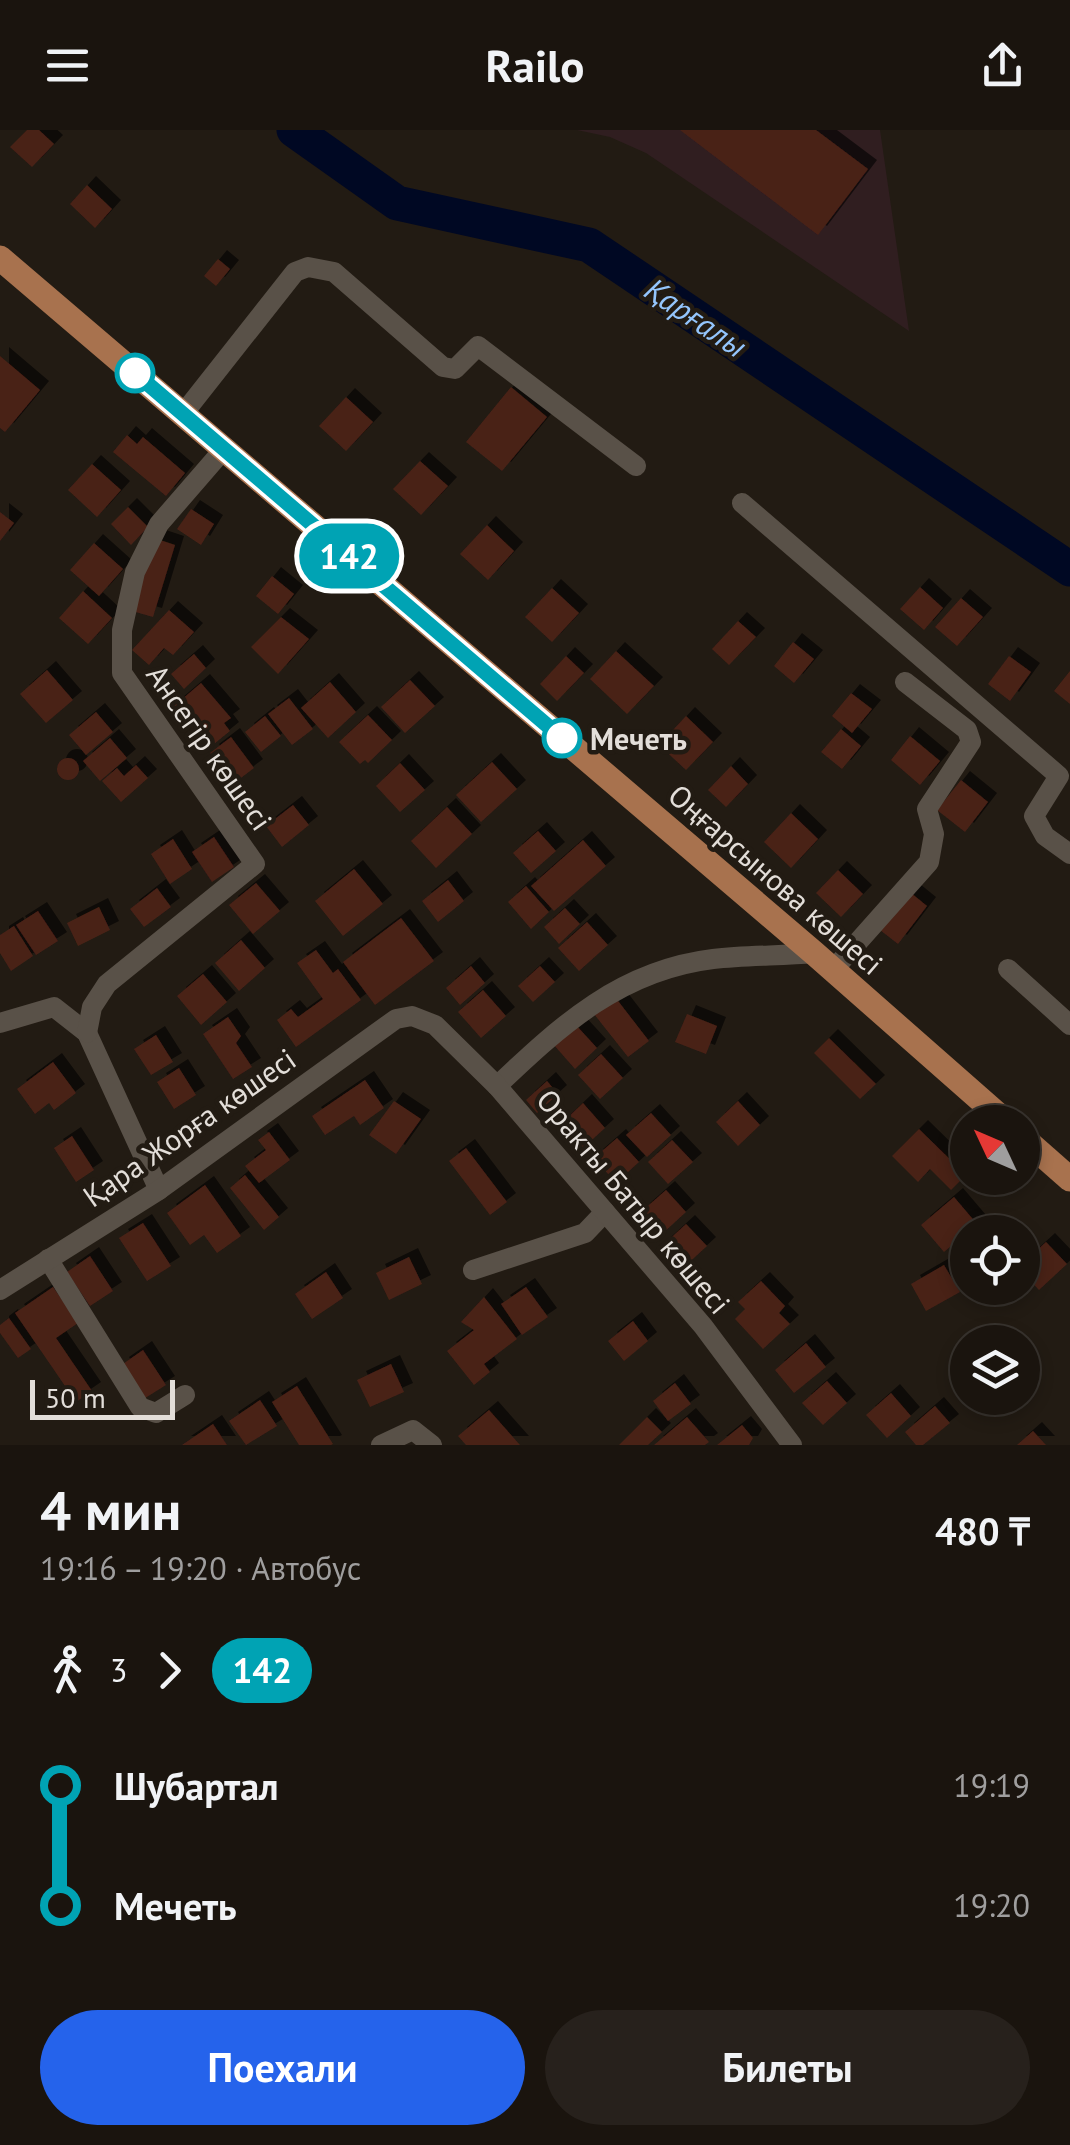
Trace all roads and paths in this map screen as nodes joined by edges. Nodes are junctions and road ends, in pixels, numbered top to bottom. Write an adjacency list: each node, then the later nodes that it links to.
1 (0, 258): 2 (main road, Оңғарсынова көшесі)
2 (182, 414): 3 (main road, Оңғарсынова көшесі); 4 (street)
3 (224, 450): 8 (main road, Оңғарсынова көшесі); 13 (street, Ансегір көшесі)
4 (636, 466)
5 (742, 503): 7 (street)
6 (905, 682): 8 (street)
7 (1070, 854)
8 (824, 962): 14 (street); 15 (main road, Оңғарсынова көшесі)
9 (1008, 969): 12 (street)
10 (412, 1016): 14 (street, Оракты Батыр көшесі); 18 (street, Қара Жорға көшесі)
11 (0, 1024): 13 (street)
12 (1070, 1025)
13 (87, 1034): 18 (street)
14 (497, 1086): 19 (street, Оракты Батыр көшесі)
15 (987, 1105)
16 (1040, 1153): 17 (main road)
17 (1070, 1179)
18 (160, 1190): 20 (street, Қара Жорға көшесі)
19 (605, 1212): 21 (street); 26 (street, Оракты Батыр көшесі)
20 (48, 1259): 22 (street, Қара Жорға көшесі); 23 (street)
21 (474, 1270)
22 (0, 1290)
23 (185, 1395)
24 (382, 1445): 25 (street)
25 (432, 1445)
26 (792, 1445)

